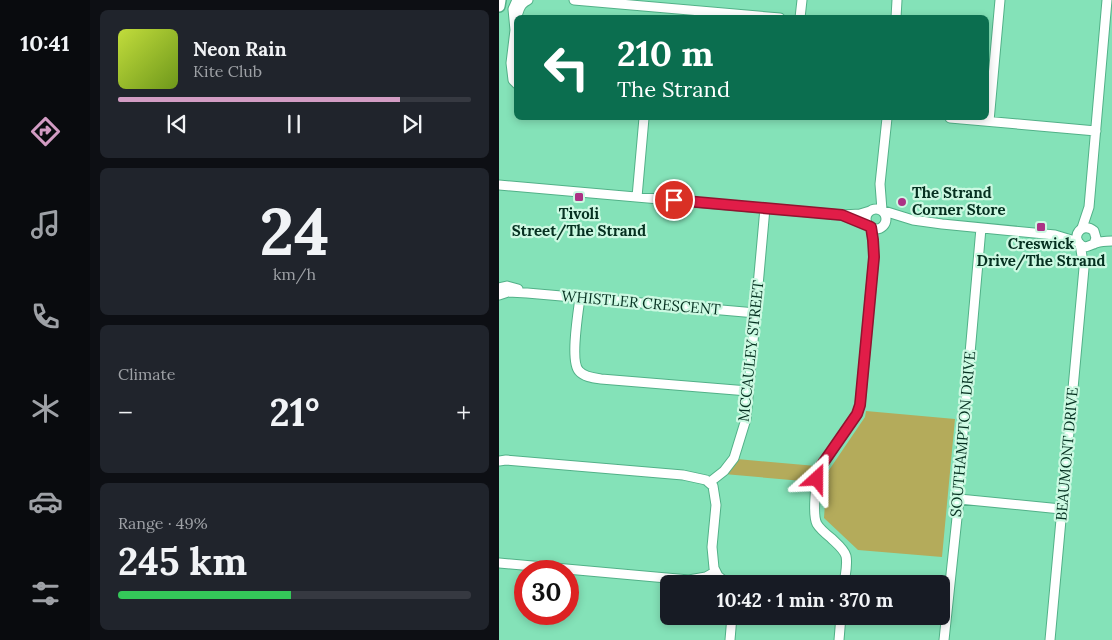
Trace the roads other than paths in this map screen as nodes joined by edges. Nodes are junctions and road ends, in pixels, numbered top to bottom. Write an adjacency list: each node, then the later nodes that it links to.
1 (500, 0): 9 (main road)
2 (517, 0): 14 (street)
3 (528, 0): 10 (street)
4 (574, 0): 11 (street)
5 (802, 0): 12 (street)
6 (897, 0): 13 (street)
7 (1000, 0): 22 (street)
8 (1107, 0): 23 (street)
9 (499, 6)
10 (517, 15)
11 (746, 15)
12 (800, 15)
13 (896, 15)
14 (514, 19)
15 (514, 37): 16 (street)
16 (511, 63): 17 (street); 18 (street)
17 (514, 81)
18 (514, 88)
19 (644, 120): 26 (street)
20 (887, 120): 24 (street)
21 (976, 120): 22 (street)
22 (989, 121): 23 (street)
23 (1095, 130): 28 (street)
24 (880, 184): 29 (street); 30 (street)
25 (499, 185): 26 (street)
26 (637, 197): 27 (street)
27 (765, 208): 31 (street); 49 (street, MCCAULEY STREET)
28 (1089, 208): 36 (street); 37 (street)
29 (883, 210): 30 (street); 32 (street); 33 (street)
30 (870, 211): 31 (street); 34 (street)
31 (842, 215): 34 (street)
32 (913, 220): 33 (street); 35 (street)
33 (884, 226): 34 (street); 43 (street)
34 (870, 227): 43 (street)
35 (981, 228): 38 (street); 53 (street, SOUTHAMPTON DRIVE)
36 (1081, 229): 37 (street); 38 (street); 41 (street)
37 (1093, 230): 39 (street); 42 (street)
38 (1055, 235): 41 (street)
39 (1112, 237)
40 (1112, 241): 42 (street)
41 (1079, 243): 42 (street); 44 (street, BEAUMONT DRIVE)
42 (1093, 245): 44 (street, BEAUMONT DRIVE)
43 (874, 257): 57 (street)
44 (1083, 268): 54 (street, BEAUMONT DRIVE)
45 (499, 288): 46 (street, WHISTLER CRESCENT)
46 (527, 293): 47 (street, WHISTLER CRESCENT); 48 (street, WHISTLER CRESCENT)
47 (499, 295)
48 (580, 298): 49 (street, WHISTLER CRESCENT); 50 (street)
49 (756, 314): 50 (street, MCCAULEY STREET)
50 (748, 391): 52 (street, MCCAULEY STREET)
51 (501, 459): 52 (street)
52 (712, 481): 56 (street)
53 (959, 499): 54 (street); 62 (street, SOUTHAMPTON DRIVE)
54 (1061, 509): 63 (street, BEAUMONT DRIVE)
55 (499, 563): 56 (street)
56 (713, 574)
57 (845, 575)
58 (731, 625): 60 (street)
59 (840, 625): 61 (street)
60 (730, 640)
61 (839, 640)
62 (944, 640)
63 (1050, 640)

